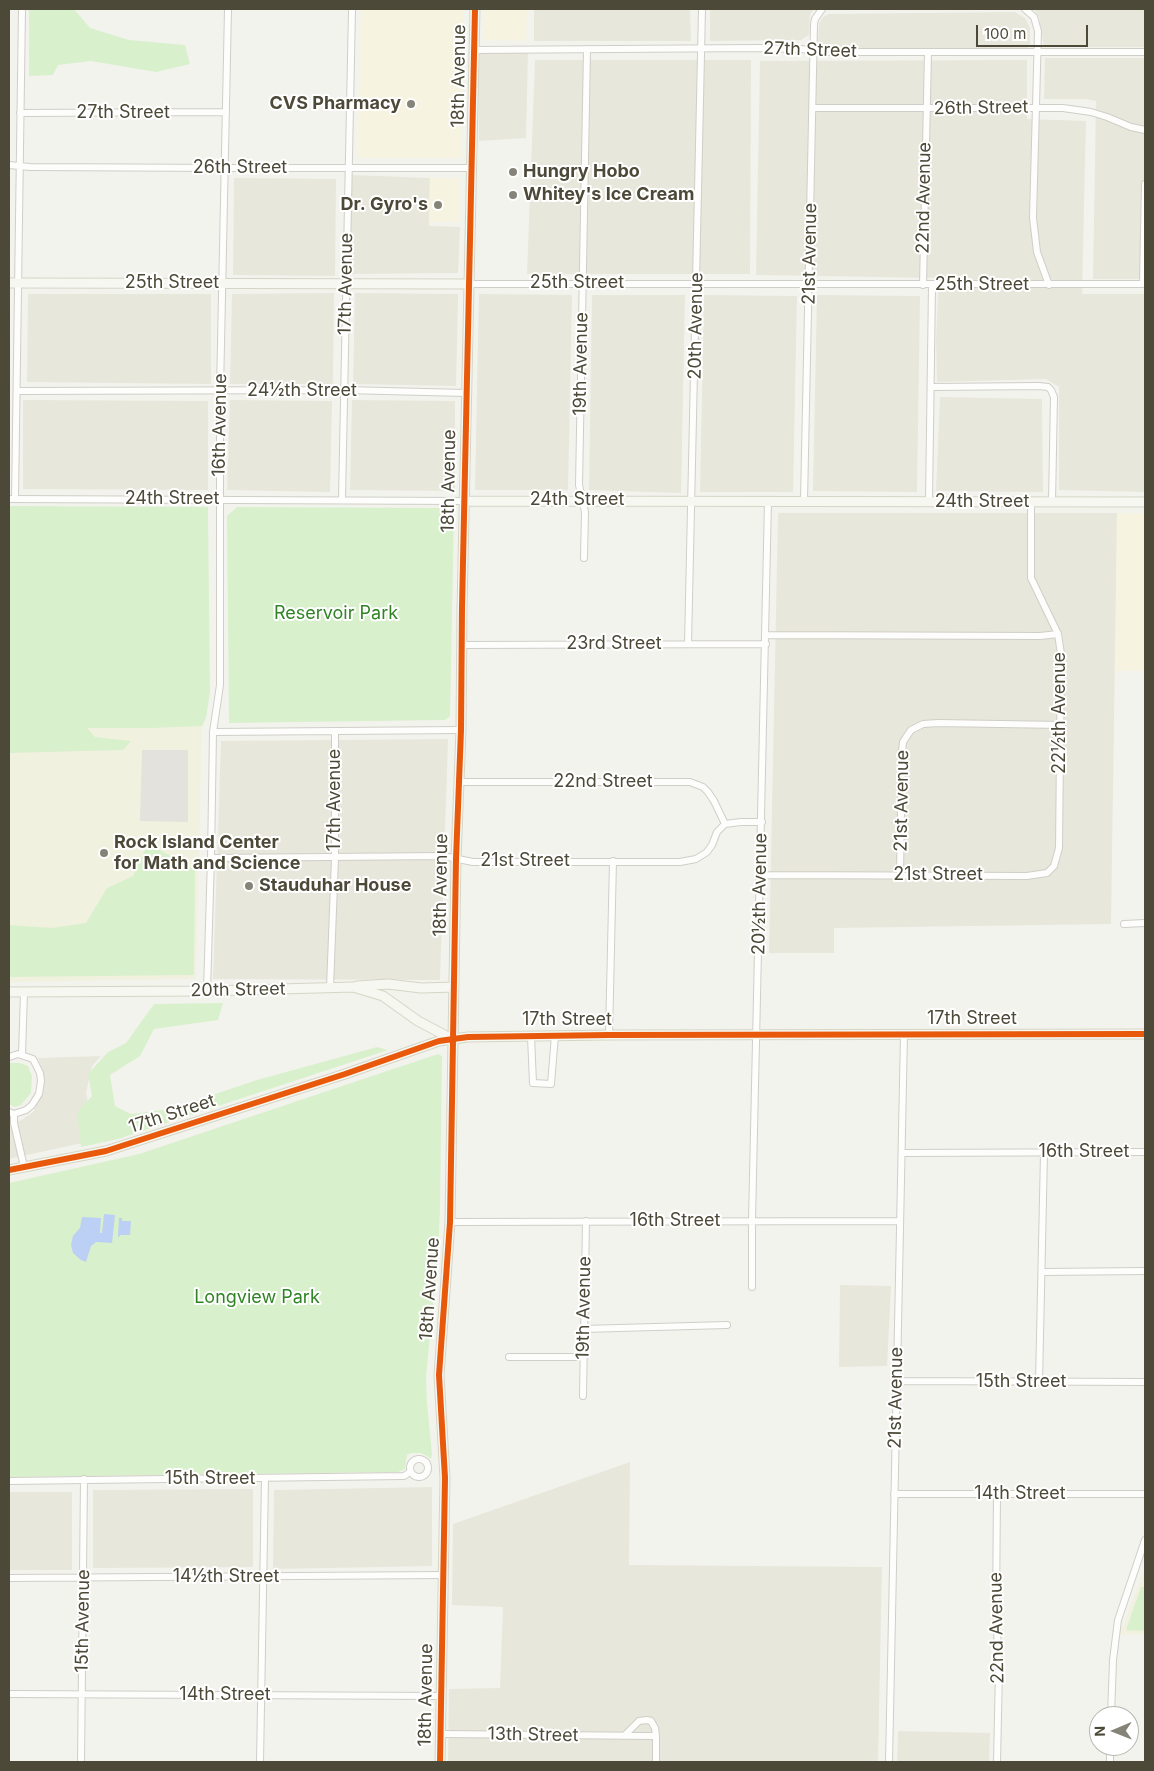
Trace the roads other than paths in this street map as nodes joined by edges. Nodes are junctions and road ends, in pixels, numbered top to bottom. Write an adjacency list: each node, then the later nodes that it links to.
1 (22, 9): 19 (street)
2 (228, 9): 18 (street, 16th Avenue)
3 (352, 9): 23 (street, 17th Avenue)
4 (475, 9): 10 (street, 18th Avenue)
5 (702, 9): 8 (street, 20th Avenue)
6 (822, 9): 11 (street, 21st Avenue)
7 (1025, 9): 12 (street)
8 (702, 48): 9 (street, 27th Street); 11 (street, 27th Street); 33 (street, 20th Avenue)
9 (587, 49): 10 (street, 27th Street); 31 (street, 19th Avenue)
10 (474, 50): 25 (street, 18th Avenue)
11 (813, 51): 13 (street, 27th Street); 16 (street, 21st Avenue)
12 (1038, 51): 13 (street, 27th Street); 14 (street, 27th Street); 15 (street)
13 (928, 52): 17 (street, 22nd Avenue)
14 (1145, 52)
15 (1037, 107): 17 (street, 26th Street); 20 (street, 26th Street); 38 (street)
16 (813, 108): 17 (street, 26th Street); 34 (street, 21st Avenue)
17 (926, 108): 37 (street, 22nd Avenue)
18 (226, 112): 19 (street, 27th Street); 24 (street, 16th Avenue)
19 (20, 113): 22 (street)
20 (1145, 130)
21 (9, 165): 22 (street, 26th Street)
22 (20, 166): 24 (street, 26th Street); 28 (street)
23 (349, 167): 24 (street, 26th Street); 25 (street, 26th Street); 30 (street, 17th Avenue)
24 (225, 168): 29 (street, 16th Avenue)
25 (472, 168): 32 (street, 18th Avenue)
26 (1145, 184): 36 (street)
27 (9, 283): 28 (street, 25th Street)
28 (19, 283): 29 (street, 25th Street); 42 (street)
29 (223, 283): 30 (street, 25th Street); 41 (street, 16th Avenue)
30 (347, 283): 32 (street, 25th Street); 40 (street, 17th Avenue)
31 (583, 283): 32 (street, 25th Street); 33 (street, 25th Street); 49 (street, 19th Avenue)
32 (469, 284): 43 (street, 18th Avenue)
33 (697, 284): 34 (street, 25th Street); 50 (street, 20th Avenue)
34 (809, 284): 37 (street, 25th Street); 53 (street, 21st Avenue)
35 (932, 284): 37 (street, 25th Street); 38 (street, 25th Street); 39 (street)
36 (1144, 284): 38 (street, 25th Street)
37 (923, 285)
38 (1049, 285)
39 (932, 387): 54 (street); 56 (street)
40 (344, 390): 41 (street, 24½th Street); 43 (street, 24½th Street); 48 (street, 17th Avenue)
41 (220, 391): 42 (street, 24½th Street); 47 (street, 16th Avenue)
42 (17, 392): 45 (street)
43 (466, 393): 51 (street, 18th Avenue)
44 (9, 402): 45 (street)
45 (17, 402): 46 (street)
46 (12, 499): 47 (street, 24th Street)
47 (220, 499): 48 (street, 24th Street); 67 (street, 16th Avenue)
48 (342, 499): 51 (street, 24th Street)
49 (582, 500): 50 (street, 24th Street); 51 (street, 24th Street); 58 (street, 19th Avenue)
50 (691, 500): 52 (street, 24th Street); 61 (street, 20th Avenue)
51 (464, 501): 63 (street, 18th Avenue)
52 (768, 501): 53 (street, 24th Street); 60 (street, 20½th Avenue)
53 (804, 501): 54 (street, 24th Street)
54 (929, 501): 55 (street, 24th Street)
55 (1031, 502): 56 (street, 24th Street); 59 (street, 22½th Avenue)
56 (1052, 502): 57 (street, 24th Street)
57 (1145, 502)
58 (584, 558)
59 (1058, 634): 60 (street); 64 (street, 22½th Avenue)
60 (766, 635): 62 (street, 20½th Avenue)
61 (688, 644): 62 (street, 23rd Street); 63 (street, 23rd Street)
62 (766, 644): 69 (street, 20½th Avenue)
63 (462, 645): 65 (street, 18th Avenue)
64 (1062, 725): 75 (street, 22½th Avenue); 77 (street, 21st Avenue)
65 (461, 730): 66 (street); 68 (street, 18th Avenue)
66 (335, 731): 67 (street); 72 (street, 17th Avenue)
67 (213, 732): 71 (street, 16th Avenue)
68 (459, 782): 70 (street, 22nd Street); 73 (street, 18th Avenue)
69 (762, 822): 70 (street); 76 (street, 20½th Avenue)
70 (725, 824): 74 (street, 21st Street)
71 (211, 858): 72 (street, 21st Street); 83 (street, 16th Avenue)
72 (335, 858): 73 (street, 21st Street); 82 (street, 17th Avenue)
73 (456, 859): 74 (street, 21st Street); 81 (street, 18th Avenue)
74 (613, 861): 89 (street)
75 (1052, 868): 77 (street, 21st Street)
76 (761, 875): 77 (street, 21st Street); 90 (street, 20½th Avenue)
77 (900, 875)
78 (1124, 924): 79 (street)
79 (1145, 924)
80 (353, 986): 81 (street); 82 (street, 20th Street); 92 (street, 20th Street)
81 (454, 987): 92 (street, 18th Avenue)
82 (330, 988): 83 (street, 20th Street)
83 (207, 991): 85 (street, 20th Street)
84 (9, 992): 85 (street, 20th Street)
85 (24, 992): 93 (street)
86 (904, 1034): 87 (street, 17th Street); 90 (street, 17th Street); 97 (street, 21st Avenue)
87 (1145, 1034)
88 (555, 1035): 89 (street, 17th Street); 91 (street, 17th Street); 91 (street)
89 (610, 1035): 90 (street, 17th Street)
90 (757, 1035): 102 (street, 20½th Avenue)
91 (531, 1036): 92 (street, 17th Street)
92 (453, 1040): 99 (street, 17th Street); 104 (street, 18th Avenue)
93 (22, 1055): 94 (street); 95 (street)
94 (9, 1057)
95 (11, 1113): 99 (street)
96 (1145, 1152): 98 (street, 16th Street)
97 (902, 1153): 98 (street, 16th Street); 103 (street, 21st Avenue)
98 (1044, 1153): 106 (street)
99 (24, 1166): 100 (street, 17th Street)
100 (9, 1170)
101 (586, 1221): 102 (street, 16th Street); 104 (street, 16th Street); 109 (street, 19th Avenue)
102 (752, 1221): 103 (street, 16th Street); 107 (street, 20½th Avenue)
103 (900, 1221): 112 (street, 21st Avenue)
104 (450, 1222): 124 (street, 18th Avenue)
105 (1145, 1271): 106 (street)
106 (1042, 1272): 113 (street)
107 (752, 1287)
108 (727, 1325): 109 (street)
109 (583, 1329): 111 (street, 19th Avenue)
110 (509, 1357): 111 (street)
111 (583, 1357): 115 (street, 19th Avenue)
112 (896, 1382): 113 (street, 15th Street); 120 (street, 21st Avenue)
113 (1039, 1382): 114 (street, 15th Street)
114 (1145, 1382)
115 (583, 1396)
116 (410, 1472): 117 (street, 15th Street)
117 (265, 1479): 118 (street, 15th Street); 125 (street)
118 (84, 1480): 119 (street, 15th Street); 126 (street, 15th Avenue)
119 (9, 1481)
120 (894, 1494): 121 (street, 14th Street); 140 (street, 21st Avenue)
121 (997, 1494): 122 (street, 14th Street); 141 (street, 22nd Avenue)
122 (1145, 1494)
123 (1145, 1540): 132 (street)
124 (444, 1575): 125 (street, 14½th Street); 131 (street, 18th Avenue)
125 (264, 1576): 126 (street, 14½th Street); 130 (street)
126 (83, 1577): 127 (street, 14½th Street); 129 (street, 15th Avenue)
127 (9, 1578)
128 (9, 1694): 129 (street, 14th Street)
129 (82, 1695): 130 (street, 14th Street); 136 (street, 15th Avenue)
130 (262, 1696): 131 (street, 14th Street); 137 (street)
131 (441, 1696): 133 (street, 18th Avenue)
132 (1111, 1706)
133 (441, 1734): 134 (street, 13th Street); 138 (street, 18th Avenue)
134 (624, 1736): 135 (street, 13th Street); 135 (street)
135 (656, 1736): 139 (street)
136 (81, 1762)
137 (260, 1762)
138 (440, 1762)
139 (656, 1762)
140 (889, 1762)
141 (997, 1762)

